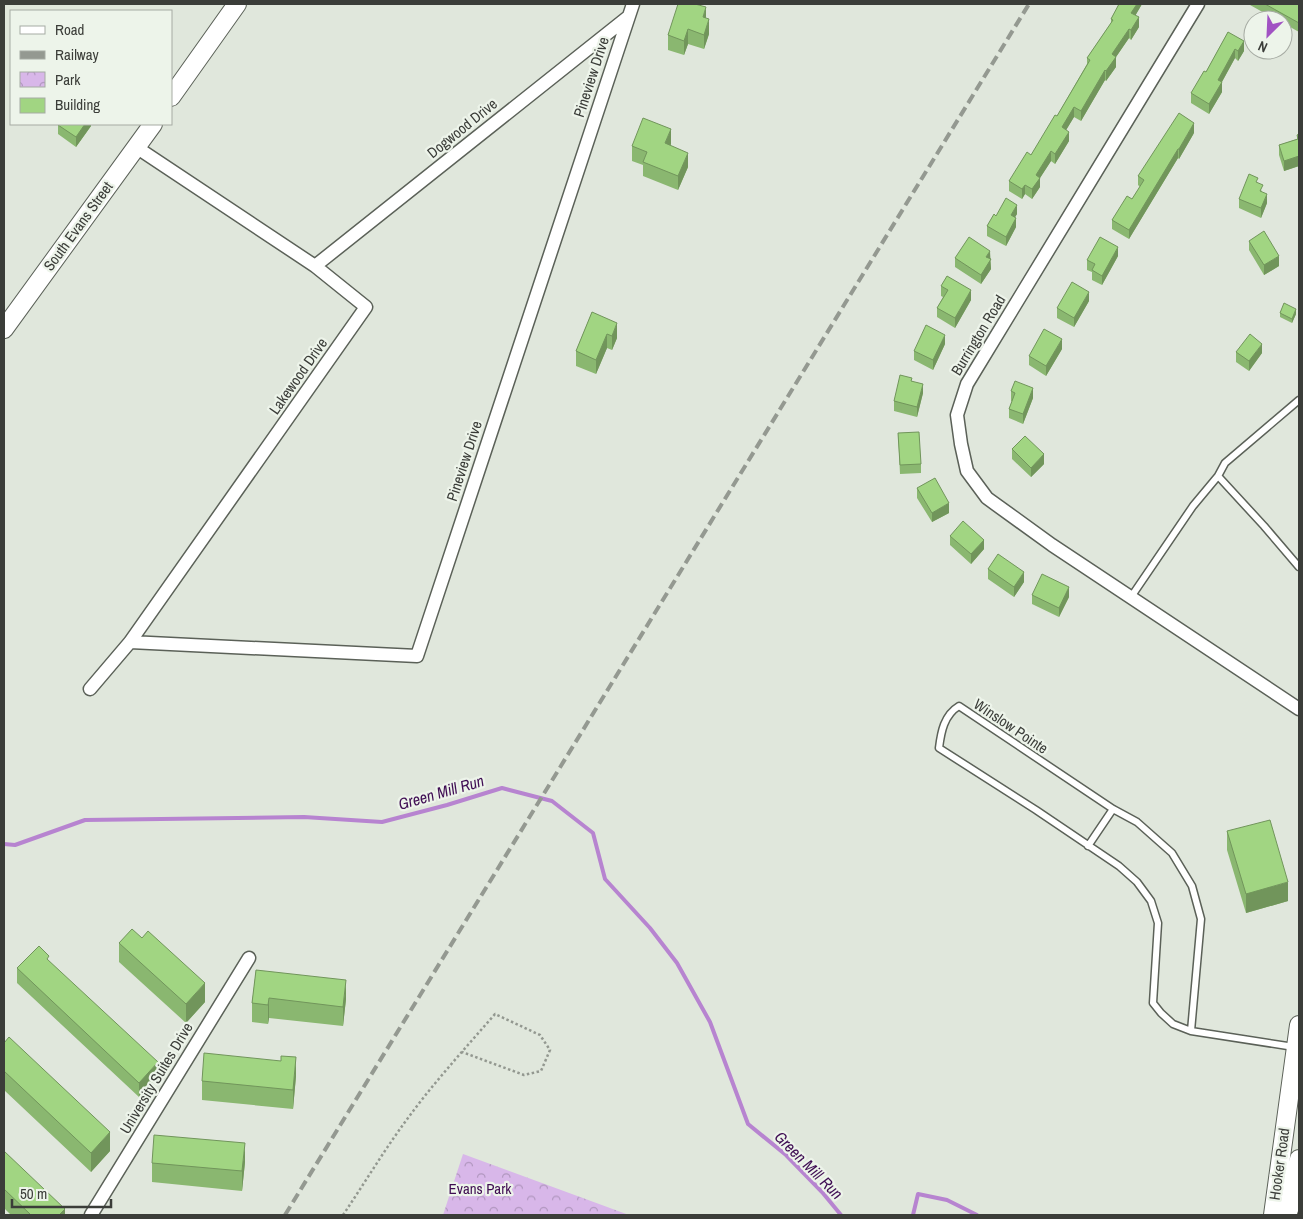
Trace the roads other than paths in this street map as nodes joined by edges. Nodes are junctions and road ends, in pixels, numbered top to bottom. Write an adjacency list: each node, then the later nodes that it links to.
1 (237, 4): 5 (main road)
2 (633, 4): 4 (street, Pineview Drive)
3 (1198, 4): 13 (street, Burrington Road)
4 (628, 17): 8 (street, Dogwood Drive); 14 (street, Pineview Drive)
5 (172, 96)
6 (151, 125): 7 (main road, South Evans Street)
7 (136, 147): 8 (street, Lakewood Drive); 9 (main road, South Evans Street)
8 (315, 266): 14 (street, Lakewood Drive)
9 (4, 329)
10 (1299, 400): 11 (lane)
11 (1218, 476): 12 (lane); 13 (lane)
12 (1299, 568)
13 (1131, 597): 16 (street, Burrington Road)
14 (130, 642): 15 (street, Lakewood Drive)
15 (90, 689)
16 (1299, 709)
17 (1113, 809): 18 (lane); 18 (lane, Winslow Pointe); 21 (lane, Winslow Pointe)
18 (1088, 846): 21 (lane, Winslow Pointe)
19 (249, 958): 24 (street, University Suites Drive)
20 (1299, 1025): 22 (main road, Hooker Road)
21 (1190, 1031): 22 (lane, Winslow Pointe)
22 (1295, 1047): 25 (main road, Hooker Road)
23 (1299, 1159): 26 (main road, Hooker Road)
24 (91, 1215)
25 (1273, 1215)
26 (1287, 1215)

